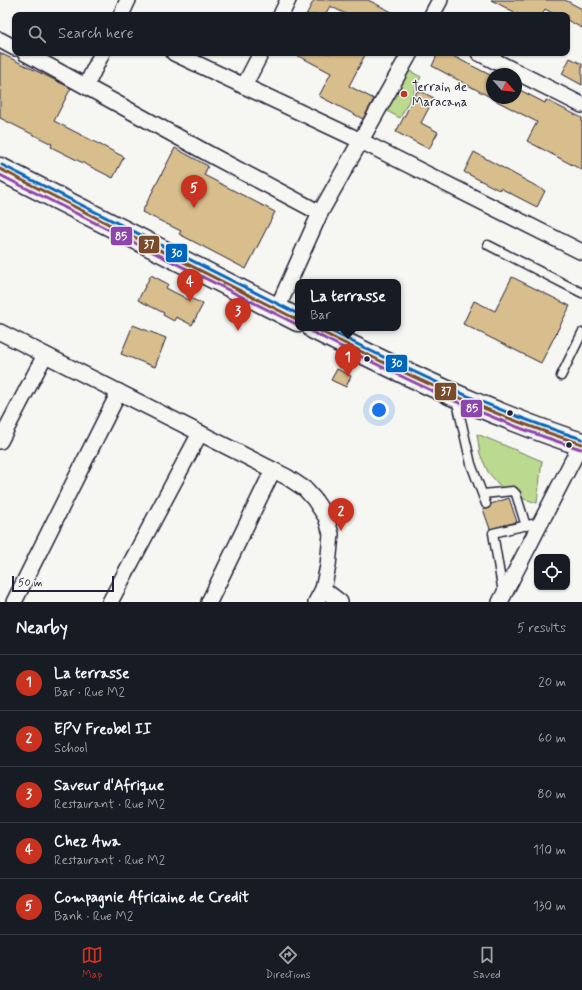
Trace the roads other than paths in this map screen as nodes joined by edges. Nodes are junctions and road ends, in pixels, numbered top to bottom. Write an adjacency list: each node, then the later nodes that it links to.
1 (128, 0): 4 (street)
2 (288, 0): 5 (street)
3 (440, 0): 6 (street)
4 (122, 12)
5 (282, 12)
6 (434, 12)
7 (0, 40): 8 (street)
8 (12, 46)
9 (31, 56): 15 (street)
10 (101, 56): 15 (street)
11 (180, 56): 16 (street)
12 (259, 56): 16 (street)
13 (408, 56): 18 (street)
14 (484, 56): 17 (street)
15 (86, 86): 20 (street)
16 (244, 86): 18 (street)
17 (582, 105)
18 (361, 141): 20 (street); 22 (street)
19 (0, 169): 24 (main road)
20 (320, 213): 24 (street)
21 (488, 245): 23 (lane)
22 (582, 252)
23 (582, 293)
24 (277, 309): 25 (main road)
25 (295, 318)
26 (320, 331): 32 (main road)
27 (0, 332): 29 (street)
28 (582, 333): 30 (lane)
29 (45, 355): 31 (street); 34 (street)
30 (561, 376)
31 (119, 392): 33 (street); 43 (street)
32 (455, 396): 35 (main road); 37 (lane)
33 (200, 433): 36 (street); 44 (street)
34 (0, 441)
35 (582, 443): 39 (street)
36 (273, 470): 41 (street); 45 (street)
37 (483, 494): 38 (lane); 40 (lane)
38 (486, 504)
39 (542, 521): 40 (lane); 42 (street)
40 (526, 526): 42 (lane)
41 (319, 596): 46 (street)
42 (502, 599)
43 (14, 602)
44 (110, 602)
45 (209, 602)
46 (340, 602)

